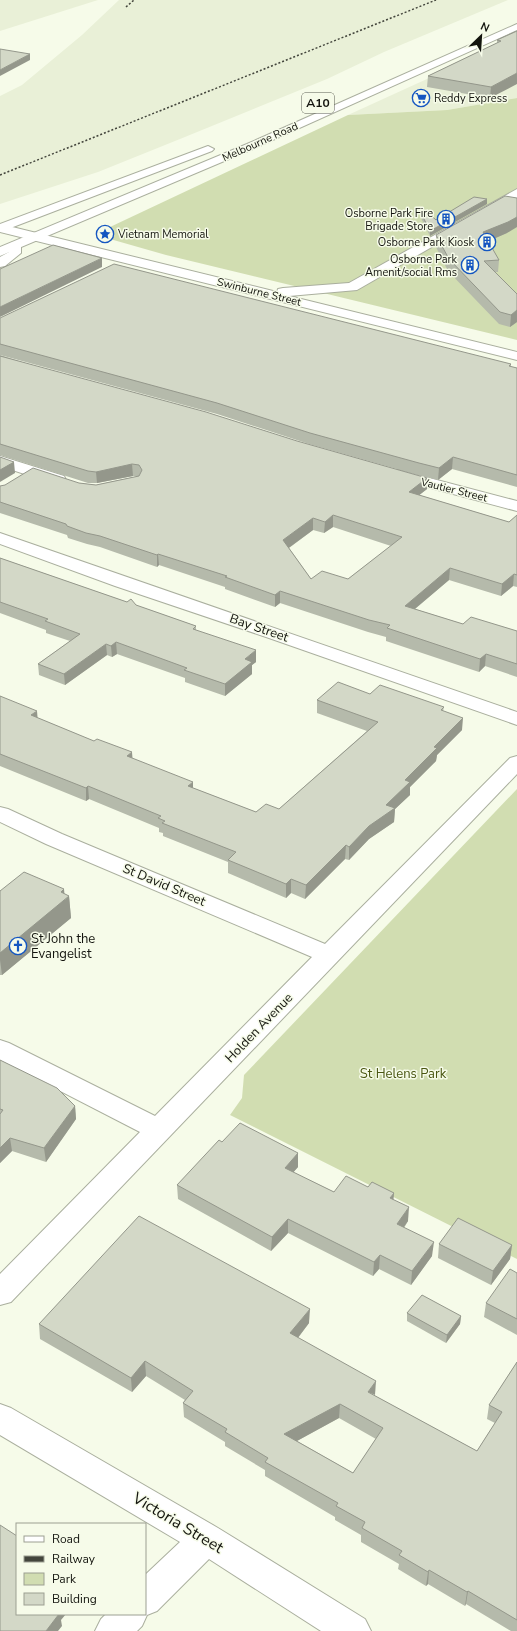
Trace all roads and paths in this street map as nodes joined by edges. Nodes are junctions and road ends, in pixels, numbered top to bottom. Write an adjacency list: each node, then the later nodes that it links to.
1 (517, 27): 7 (main road, Melbourne Road / A10)
2 (486, 30): 3 (main road)
3 (458, 42)
4 (215, 146): 6 (main road, Melbourne Road)
5 (517, 193): 13 (main road)
6 (0, 228): 7 (main road, Swinburne Street)
7 (36, 237): 8 (main road, Melbourne Road / A10); 10 (main road, Swinburne Street)
8 (15, 246): 9 (main road, Melbourne Road / A10); 11 (main road)
9 (0, 252)
10 (130, 260): 12 (main road); 13 (main road, Swinburne Street)
11 (0, 263)
12 (109, 271)
13 (264, 294): 14 (main road, Swinburne Street)
14 (517, 356)
15 (0, 461): 16 (main road)
16 (32, 472): 18 (main road); 19 (main road)
17 (386, 472): 20 (main road, Vautier Street)
18 (13, 483)
19 (72, 485)
20 (517, 506)
21 (0, 538): 22 (main road, Bay Street)
22 (517, 719)
23 (517, 762): 25 (main road, Holden Avenue)
24 (0, 814): 25 (main road, St David Street)
25 (329, 955): 27 (main road, Holden Avenue)
26 (0, 1050): 27 (main road)
27 (159, 1130): 28 (main road, Holden Avenue)
28 (0, 1293)
29 (0, 1418): 30 (main road, Victoria Street)
30 (206, 1539): 31 (main road); 34 (main road, Victoria Street)
31 (146, 1598)
32 (129, 1615): 33 (main road)
33 (113, 1631)
34 (353, 1631)

